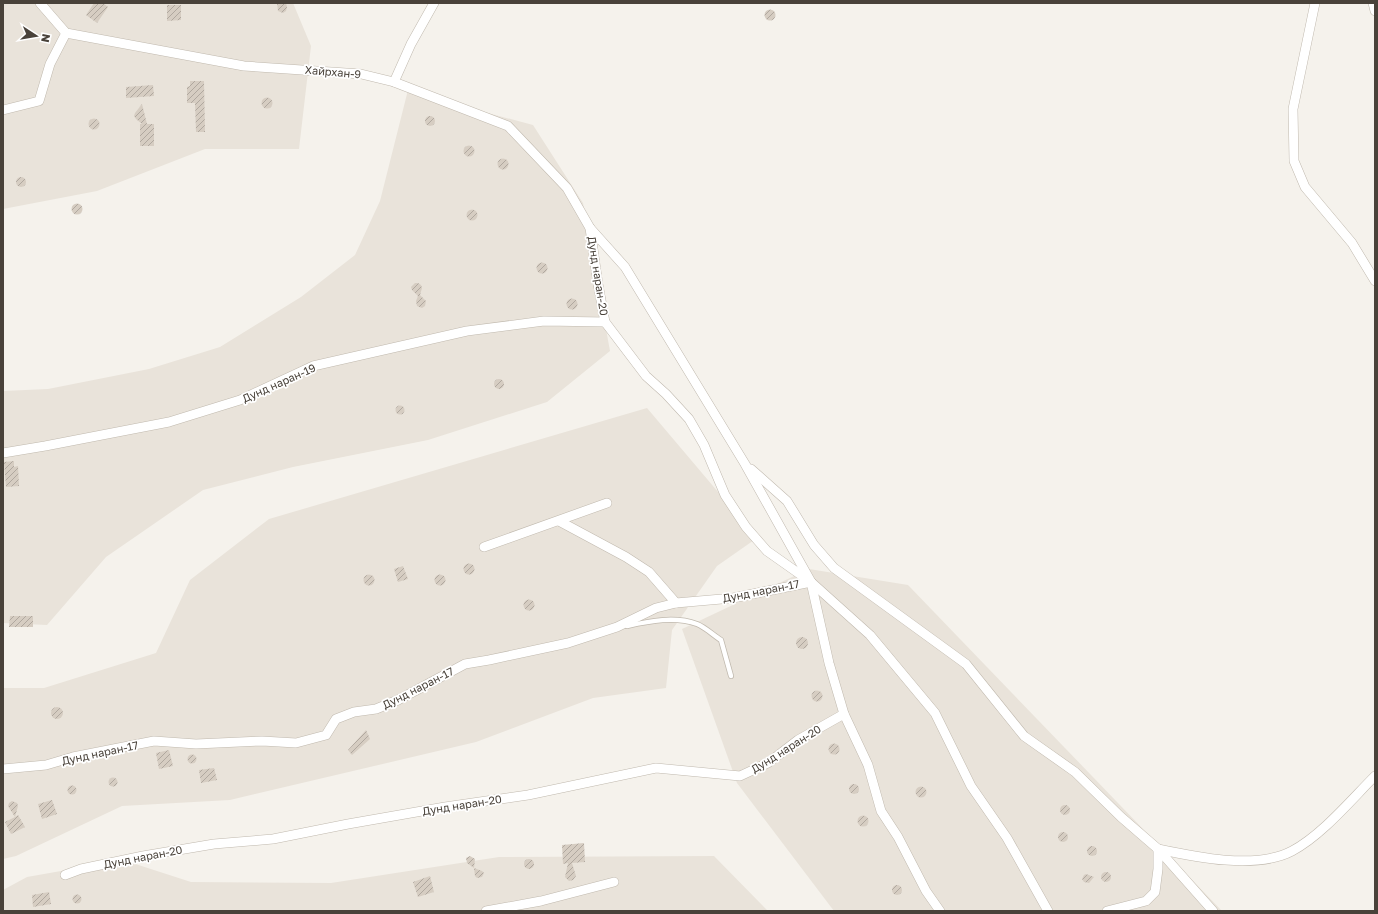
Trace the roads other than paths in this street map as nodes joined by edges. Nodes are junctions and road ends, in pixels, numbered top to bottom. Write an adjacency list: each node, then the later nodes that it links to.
1 (40, 3): 6 (street)
2 (434, 3): 7 (street)
3 (1316, 3): 11 (street)
4 (1373, 3): 5 (street)
5 (1375, 11)
6 (66, 33): 7 (street, Хайрхан-9); 8 (street)
7 (394, 82): 9 (street, Хайрхан-9)
8 (3, 110)
9 (567, 188): 10 (street, Дунд наран-20)
10 (590, 228): 12 (street, Дунд наран-20); 14 (street)
11 (1375, 281)
12 (605, 322): 13 (street, Дунд наран-19); 18 (street, Дунд наран-20)
13 (3, 453)
14 (745, 464): 18 (street); 25 (street)
15 (607, 503): 16 (street)
16 (559, 521): 17 (street); 19 (street)
17 (484, 547)
18 (811, 582): 19 (street, Дунд наран-17); 22 (street); 30 (street, Дунд наран-20)
19 (676, 603): 20 (street, Дунд наран-17)
20 (617, 627): 21 (lane); 23 (street, Дунд наран-17)
21 (731, 676)
22 (844, 714): 26 (street, Дунд наран-20); 29 (street)
23 (3, 769)
24 (1375, 776): 25 (street)
25 (1158, 849): 31 (street); 32 (street)
26 (65, 875)
27 (614, 882): 28 (street)
28 (486, 911)
29 (940, 911)
30 (1048, 911)
31 (1107, 911)
32 (1213, 911)

